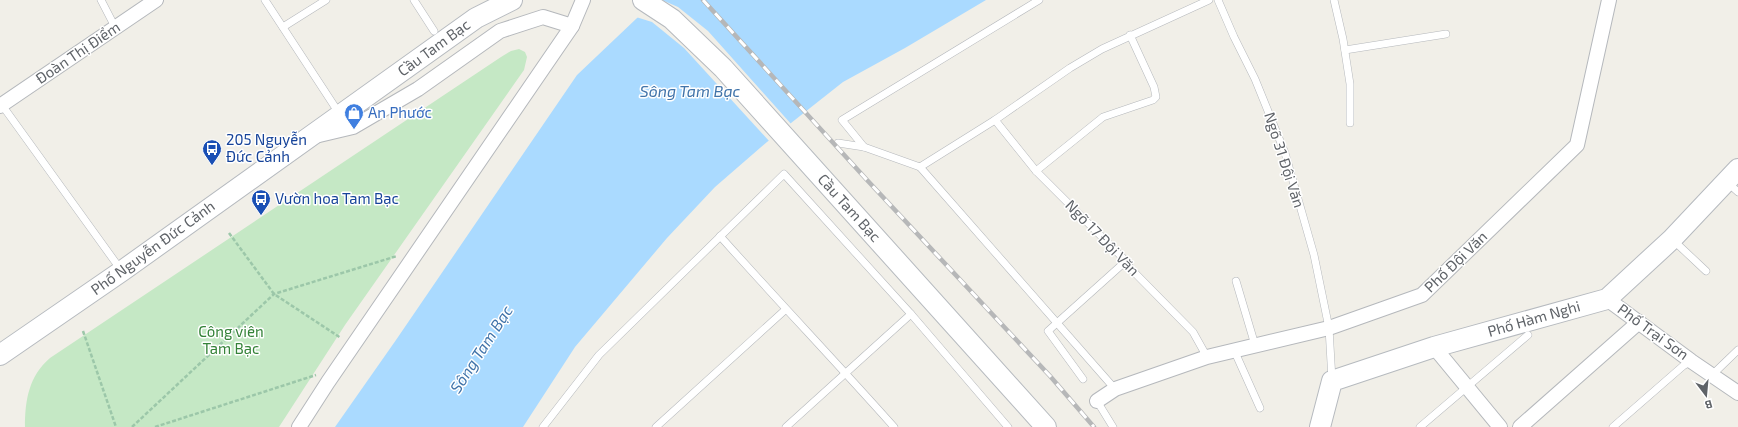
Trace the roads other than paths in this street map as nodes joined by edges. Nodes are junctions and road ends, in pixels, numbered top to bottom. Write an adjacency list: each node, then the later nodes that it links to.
1 (101, 0): 16 (lane)
2 (156, 0): 16 (street, Đoàn Thị Điểm)
3 (265, 0): 17 (lane)
4 (326, 0): 17 (lane)
5 (414, 0): 18 (lane)
6 (485, 0): 18 (main road, Phố Nguyễn Đức Cảnh)
7 (512, 0): 22 (main road, Cầu Tam Bạc)
8 (583, 0): 15 (street)
9 (643, 0): 68 (main road, Cầu Tam Bạc)
10 (1039, 0): 29 (lane)
11 (1209, 0): 20 (lane)
12 (1218, 0): 44 (lane, Ngõ 31 Đội Văn)
13 (1334, 0): 21 (lane)
14 (1609, 0): 44 (street, Phố Đội Văn)
15 (572, 26): 27 (street); 62 (street)
16 (115, 27): 23 (street, Đoàn Thị Điểm)
17 (283, 27): 24 (lane)
18 (434, 31): 24 (main road, Phố Nguyễn Đức Cảnh)
19 (1446, 34): 21 (lane)
20 (1130, 35): 25 (lane); 31 (lane)
21 (1345, 50): 26 (lane)
22 (358, 102): 27 (main road, Phố Nguyễn Đức Cảnh)
23 (1, 106): 36 (lane)
24 (335, 107): 27 (main road, Phố Nguyễn Đức Cảnh)
25 (995, 120): 30 (lane); 31 (lane, Ngõ 17 Đội Văn)
26 (1350, 123)
27 (303, 139): 36 (main road, Phố Nguyễn Đức Cảnh)
28 (838, 143): 29 (lane)
29 (864, 147): 30 (lane)
30 (920, 167): 43 (lane)
31 (1036, 171): 35 (lane, Ngõ 17 Đội Văn)
32 (1734, 181): 34 (main road, Phố Hàm Nghi)
33 (720, 236): 40 (lane); 41 (lane); 63 (lane)
34 (1672, 239): 37 (lane); 39 (main road, Phố Hàm Nghi)
35 (1126, 261): 43 (lane); 51 (lane, Ngõ 17 Đội Văn)
36 (122, 271): 50 (main road, Phố Nguyễn Đức Cảnh)
37 (1706, 271)
38 (1236, 281): 46 (lane)
39 (1607, 299): 42 (street, Phố Trại Sơn); 47 (main road, Phố Hàm Nghi)
40 (786, 310): 53 (lane); 64 (lane)
41 (911, 314): 53 (lane); 67 (lane)
42 (1639, 322): 52 (street, Phố Trại Sơn); 73 (street)
43 (1057, 323): 55 (lane); 58 (lane)
44 (1329, 328): 46 (street, Phố Đội Văn); 56 (lane, Ngõ 31 Đội Văn)
45 (1528, 336): 57 (lane)
46 (1255, 345): 48 (street, Phố Đội Văn)
47 (1434, 347): 56 (main road, Phố Hàm Nghi); 57 (street)
48 (1234, 350): 51 (street, Phố Đội Văn); 61 (lane)
49 (1738, 350): 54 (lane)
50 (0, 354)
51 (1207, 357): 58 (street, Phố Đội Văn)
52 (1691, 361): 54 (street, Phố Trại Sơn); 74 (lane)
53 (846, 372): 65 (lane); 66 (lane)
54 (1712, 375): 59 (street, Phố Trại Sơn)
55 (1083, 379)
56 (1332, 381): 70 (main road)
57 (1466, 387): 71 (lane); 72 (street)
58 (1115, 389): 60 (street, Phố Đội Văn)
59 (1738, 393)
60 (1097, 401): 69 (lane)
61 (1260, 408)
62 (299, 427)
63 (543, 427)
64 (656, 427)
65 (786, 427)
66 (894, 427)
67 (1008, 427)
68 (1046, 427)
69 (1113, 427)
70 (1320, 427)
71 (1420, 427)
72 (1500, 427)
73 (1520, 427)
74 (1614, 427)

